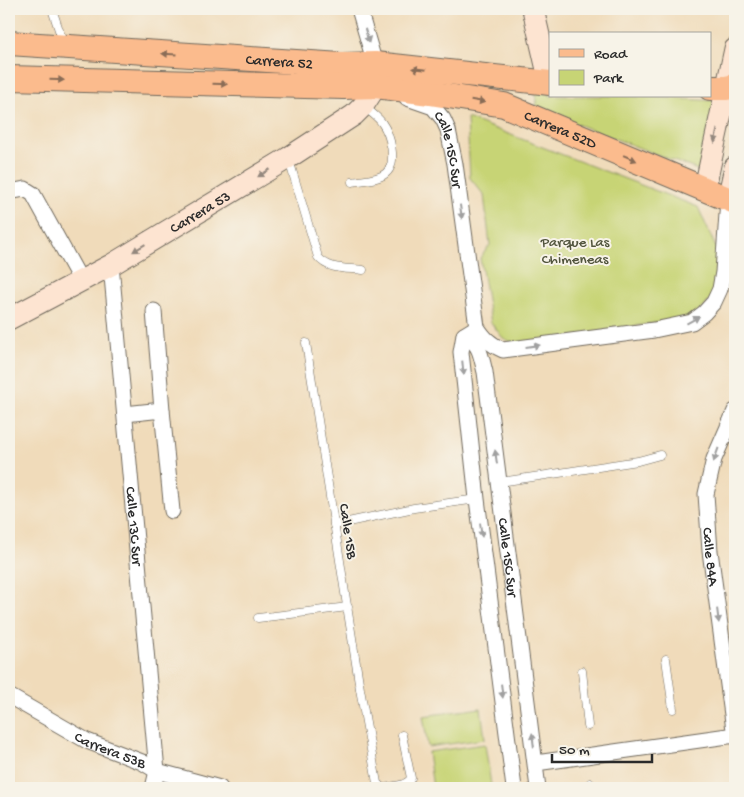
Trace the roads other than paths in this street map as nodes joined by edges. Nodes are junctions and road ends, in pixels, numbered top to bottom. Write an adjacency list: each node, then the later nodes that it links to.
1 (52, 9): 5 (lane)
2 (359, 9): 10 (street, one-way to 10)
3 (533, 9): 8 (street)
4 (9, 43): 5 (main road, Carrera 52)
5 (64, 47): 10 (main road, Carrera 52, one-way to 5)
6 (735, 49): 11 (street)
7 (9, 78): 10 (main road, Carrera 52, one-way to 10)
8 (549, 79)
9 (549, 83): 10 (main road, Carrera 52, one-way to 10)
10 (372, 85): 12 (street, Carrera 53); 14 (lane); 15 (main road, Carrera 52D, one-way to 15); 23 (street, Calle 15C Sur, one-way to 23)
11 (727, 89): 15 (street, one-way to 15)
12 (288, 158): 18 (street, Carrera 53, one-way to 18); 19 (lane)
13 (735, 167): 17 (street)
14 (352, 182)
15 (704, 189): 17 (main road, Carrera 52D)
16 (9, 192): 20 (street)
17 (732, 201): 25 (street, one-way to 17)
18 (111, 265): 20 (street, Carrera 53); 29 (street, Calle 13C Sur)
19 (363, 270)
20 (81, 281): 22 (street, Carrera 53)
21 (154, 311): 27 (street)
22 (9, 319)
23 (470, 331): 25 (street); 26 (street, Calle 15C Sur); 33 (street, Calle 15C Sur, one-way to 33)
24 (306, 343): 35 (lane, Calle 15B)
25 (503, 350): 26 (street)
26 (485, 372): 32 (street, Calle 15C Sur, one-way to 26)
27 (162, 410): 29 (street); 34 (street)
28 (735, 411): 30 (street, Calle 84A)
29 (125, 414): 46 (street, Calle 13C Sur)
30 (732, 427): 44 (street, Calle 84A, one-way to 44)
31 (660, 455): 32 (lane)
32 (500, 482): 45 (street, Calle 15C Sur, one-way to 32)
33 (477, 499): 35 (lane); 49 (street, Calle 15C Sur, one-way to 49)
34 (172, 511)
35 (334, 525): 36 (lane, Calle 15B)
36 (348, 607): 37 (lane); 43 (lane, Calle 15B)
37 (258, 618)
38 (666, 659): 41 (lane)
39 (582, 671): 42 (lane)
40 (9, 696): 46 (street, Carrera 53B)
41 (672, 708)
42 (588, 726)
43 (402, 735)
44 (735, 736): 45 (street)
45 (536, 763): 50 (street, Calle 15C Sur)
46 (157, 771): 47 (street, Calle 13C Sur); 48 (street, Carrera 53B)
47 (153, 788)
48 (220, 788)
49 (514, 788)
50 (538, 788)

